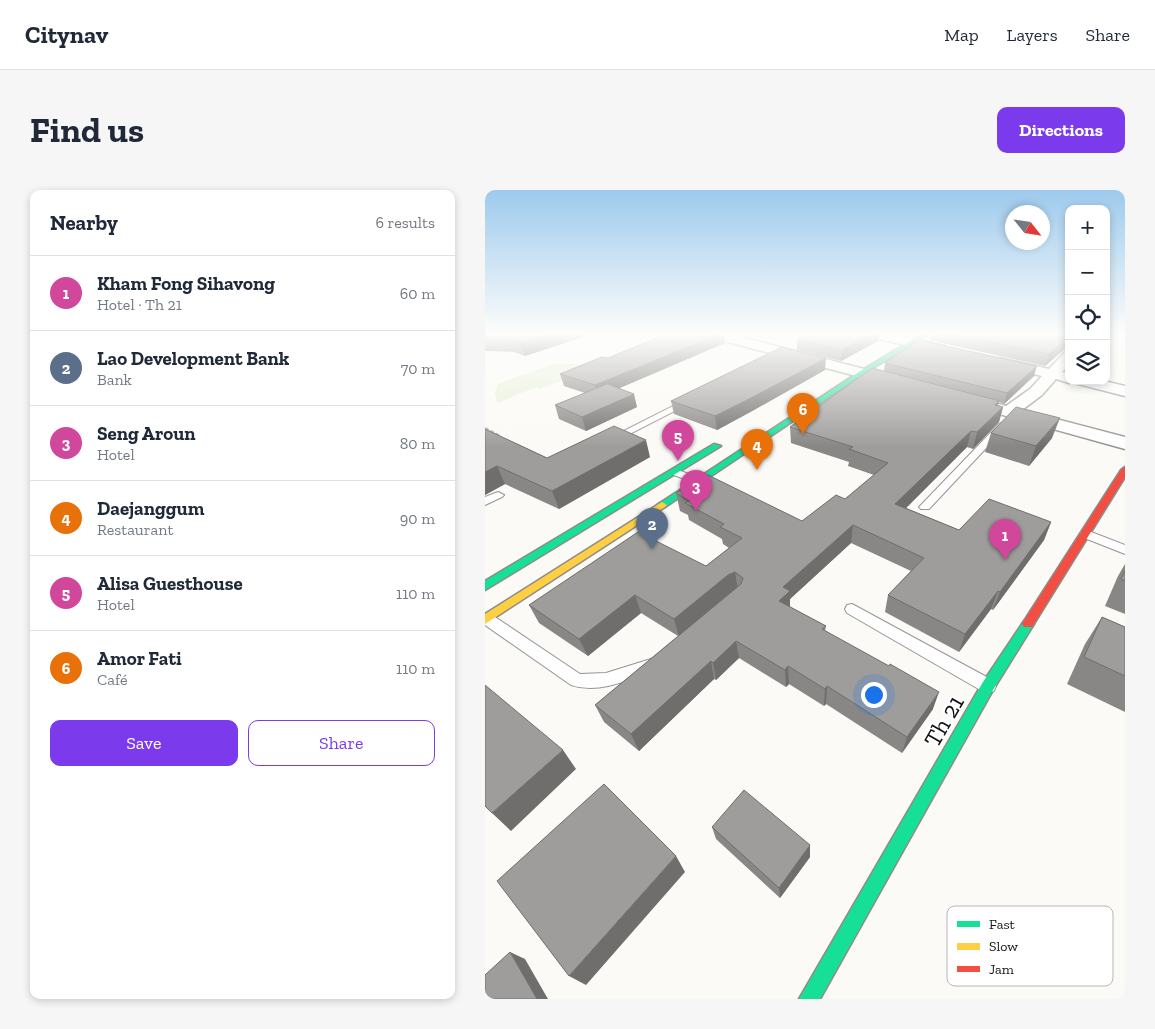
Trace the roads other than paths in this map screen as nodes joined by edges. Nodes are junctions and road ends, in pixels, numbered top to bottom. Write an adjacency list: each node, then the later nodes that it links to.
1 (837, 372): 8 (main road)
2 (850, 372): 20 (main road)
3 (876, 372): 9 (street)
4 (1042, 372): 6 (street)
5 (1054, 372): 6 (street)
6 (1052, 374): 7 (street); 14 (street)
7 (1065, 377)
8 (826, 378)
9 (907, 385)
10 (1100, 385): 11 (street)
11 (1125, 391)
12 (698, 397): 17 (lane)
13 (954, 397): 14 (street)
14 (1013, 412): 16 (street); 24 (lane)
15 (725, 441): 19 (main road)
16 (1125, 443)
17 (602, 444)
18 (1125, 470): 25 (main road, Th 21)
19 (675, 472): 20 (lane); 27 (main road)
20 (698, 480): 21 (lane); 29 (main road)
21 (716, 488)
22 (498, 495): 23 (lane)
23 (485, 502)
24 (925, 507)
25 (1086, 534): 26 (lane); 31 (main road, Th 21)
26 (1125, 550)
27 (485, 586)
28 (852, 608): 31 (lane)
29 (486, 619): 30 (lane)
30 (669, 656)
31 (988, 686): 32 (main road, Th 21)
32 (816, 996)

